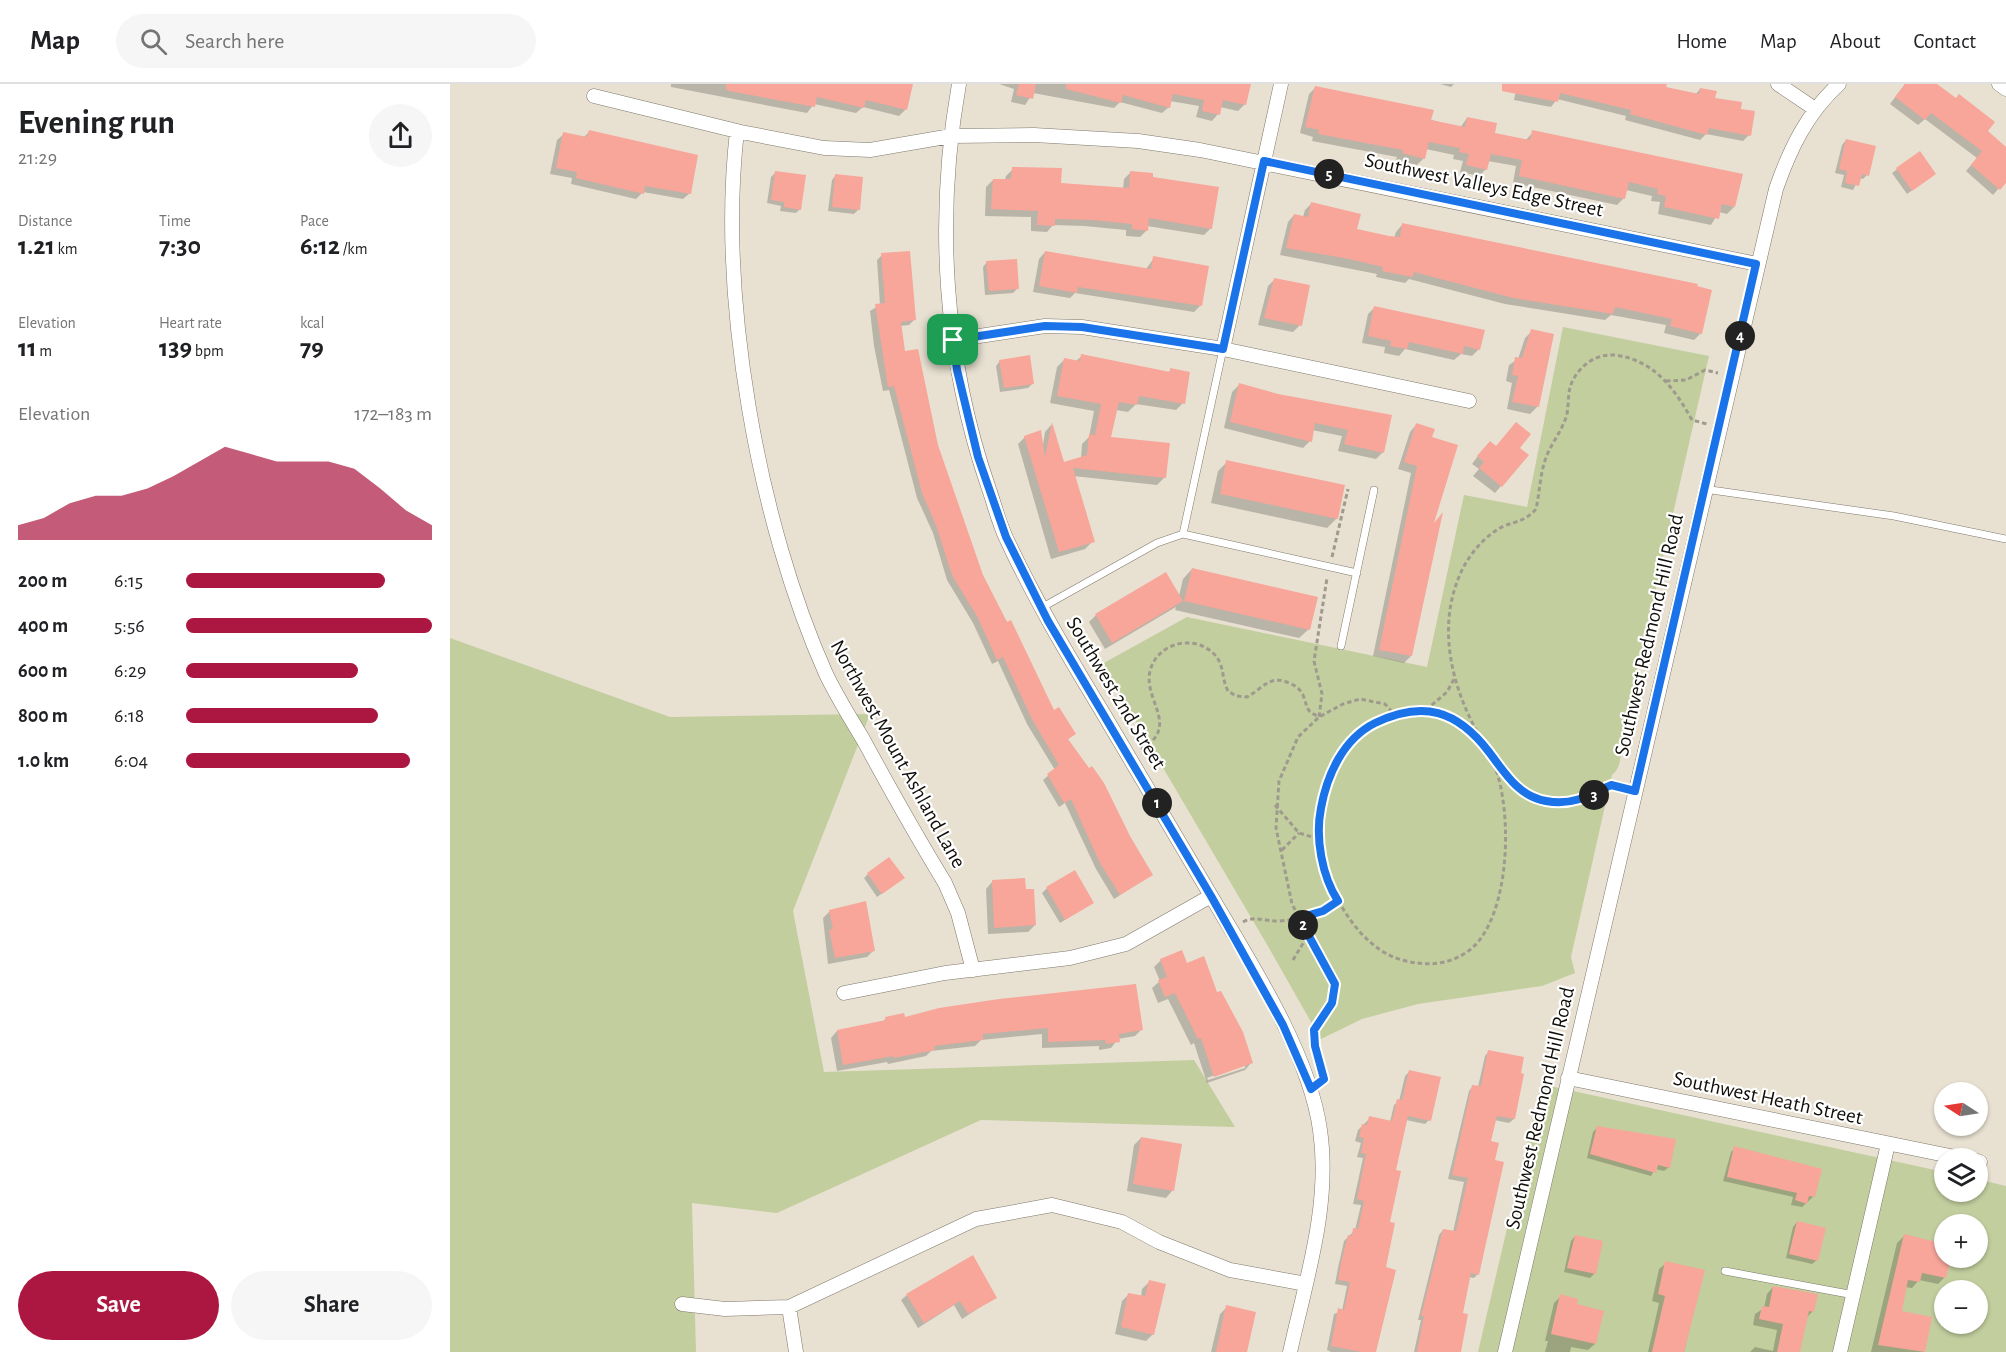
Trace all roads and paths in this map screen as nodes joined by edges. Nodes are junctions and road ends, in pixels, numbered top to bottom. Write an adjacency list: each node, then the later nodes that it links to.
1 (959, 84): 10 (street, Southwest 2nd Street)
2 (1281, 84): 11 (street)
3 (1778, 84): 8 (street)
4 (1839, 84): 8 (street, Southwest Redmond Hill Road)
5 (1999, 84): 6 (street)
6 (2006, 89)
7 (594, 96): 9 (street, Southwest Valleys Edge Street)
8 (1815, 109): 12 (street, Southwest Redmond Hill Road)
9 (737, 132): 10 (street, Southwest Valleys Edge Street); 45 (street, Northwest Mount Ashland Lane)
10 (951, 136): 11 (street, Southwest Valleys Edge Street); 13 (street, Southwest 2nd Street)
11 (1264, 161): 12 (street, Southwest Valleys Edge Street); 14 (street)
12 (1756, 264): 15 (street, Southwest Redmond Hill Road)
13 (953, 340): 14 (street); 26 (street, Southwest 2nd Street)
14 (1223, 349): 17 (street); 22 (lane)
15 (1731, 376): 16 (path); 18 (street, Southwest Redmond Hill Road)
16 (1666, 381): 18 (path); 28 (path)
17 (1468, 401)
18 (1719, 426): 20 (street, Southwest Redmond Hill Road)
19 (1347, 489): 24 (path)
20 (1704, 489): 23 (lane); 34 (street, Southwest Redmond Hill Road)
21 (1374, 490): 25 (lane)
22 (1183, 534): 24 (lane); 26 (lane)
23 (2006, 539)
24 (1330, 567): 25 (lane); 31 (path)
25 (1357, 573): 27 (lane)
26 (1041, 608): 33 (street, Southwest 2nd Street)
27 (1341, 646)
28 (1454, 679): 29 (path); 32 (path)
29 (1426, 710): 30 (path); 32 (path)
30 (1394, 714): 31 (path); 37 (path)
31 (1319, 717): 33 (path); 35 (path)
32 (1488, 751): 34 (path); 40 (path)
33 (1129, 756): 39 (street, Southwest 2nd Street)
34 (1635, 791): 47 (street, Southwest Redmond Hill Road)
35 (1275, 805): 36 (path); 38 (path)
36 (1299, 833): 37 (path); 38 (path)
37 (1320, 839): 40 (path)
38 (1282, 850): 41 (path)
39 (1211, 896): 42 (street, Southwest 2nd Street); 45 (street)
40 (1338, 901): 41 (path)
41 (1299, 918): 42 (path); 43 (path)
42 (1230, 930): 48 (street, Southwest 2nd Street)
43 (1308, 935): 44 (path); 48 (path)
44 (1293, 960)
45 (973, 970): 46 (street)
46 (843, 993)
47 (1568, 1078): 49 (street, Southwest Heath Street); 58 (street, Southwest Redmond Hill Road)
48 (1311, 1089): 52 (street, Southwest 2nd Street)
49 (1888, 1144): 50 (street, Southwest Heath Street); 53 (street)
50 (1934, 1153)
51 (1725, 1271): 53 (lane)
52 (1306, 1284): 55 (street); 57 (street, Southwest 2nd Street)
53 (1854, 1295): 59 (street)
54 (682, 1305): 55 (street)
55 (789, 1307): 56 (street)
56 (796, 1352)
57 (1290, 1352)
58 (1505, 1352)
59 (1840, 1352)

